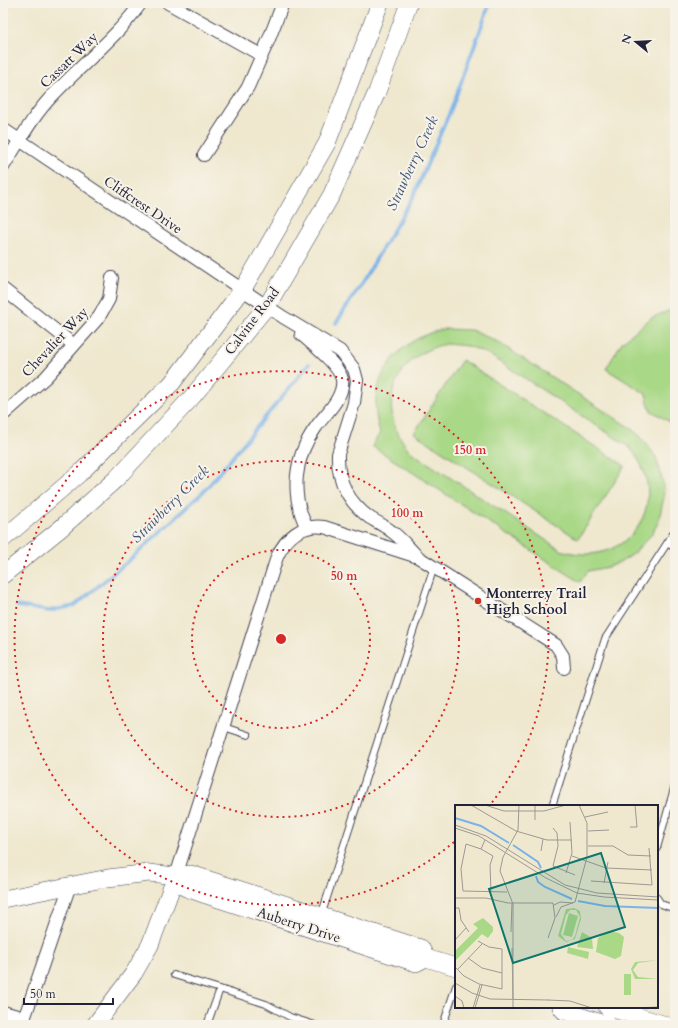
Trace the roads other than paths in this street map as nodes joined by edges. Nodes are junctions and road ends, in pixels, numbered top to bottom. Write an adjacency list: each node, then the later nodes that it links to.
1 (141, 3): 8 (street, Cassatt Way)
2 (168, 3): 6 (street)
3 (283, 3): 6 (street)
4 (380, 3): 13 (main road, Calvine Road)
5 (410, 3): 14 (main road, Calvine Road)
6 (261, 55): 9 (street)
7 (3, 129): 8 (street, Cliffcrest Drive)
8 (20, 140): 10 (street, Cassatt Way); 13 (street, Cliffcrest Drive)
9 (204, 155)
10 (3, 167)
11 (112, 278): 16 (street, Chevalier Way)
12 (3, 289): 16 (street)
13 (243, 289): 14 (street, Cliffcrest Drive); 20 (main road, Calvine Road)
14 (267, 306): 15 (street, Cliffcrest Drive); 25 (main road, Calvine Road)
15 (286, 319): 18 (street); 23 (street)
16 (74, 345): 17 (street, Chevalier Way)
17 (3, 415)
18 (307, 528): 23 (street); 27 (street)
19 (675, 531): 21 (lane)
20 (3, 539)
21 (667, 543): 22 (lane); 30 (lane)
22 (675, 548)
23 (418, 557): 24 (street)
24 (434, 567): 26 (street); 37 (lane)
25 (3, 575)
26 (564, 668)
27 (224, 727): 28 (lane); 32 (street)
28 (248, 735)
29 (675, 785): 31 (lane)
30 (552, 805)
31 (658, 845)
32 (176, 876): 33 (main road, Auberry Drive); 37 (main road, Auberry Drive); 38 (main road, Auberry Drive); 47 (main road)
33 (70, 885): 34 (main road, Auberry Drive); 46 (street)
34 (3, 899)
35 (658, 900): 36 (lane)
36 (675, 909)
37 (321, 916): 38 (main road, Auberry Drive)
38 (426, 958): 39 (main road, Auberry Drive)
39 (455, 967)
40 (174, 975): 41 (lane)
41 (220, 989): 48 (lane); 49 (lane)
42 (455, 989): 50 (lane)
43 (562, 1008): 51 (main road)
44 (610, 1008): 52 (main road)
45 (3, 1012): 46 (street)
46 (23, 1021)
47 (95, 1025)
48 (207, 1025)
49 (315, 1025)
50 (443, 1025)
51 (608, 1025)
52 (666, 1025)

